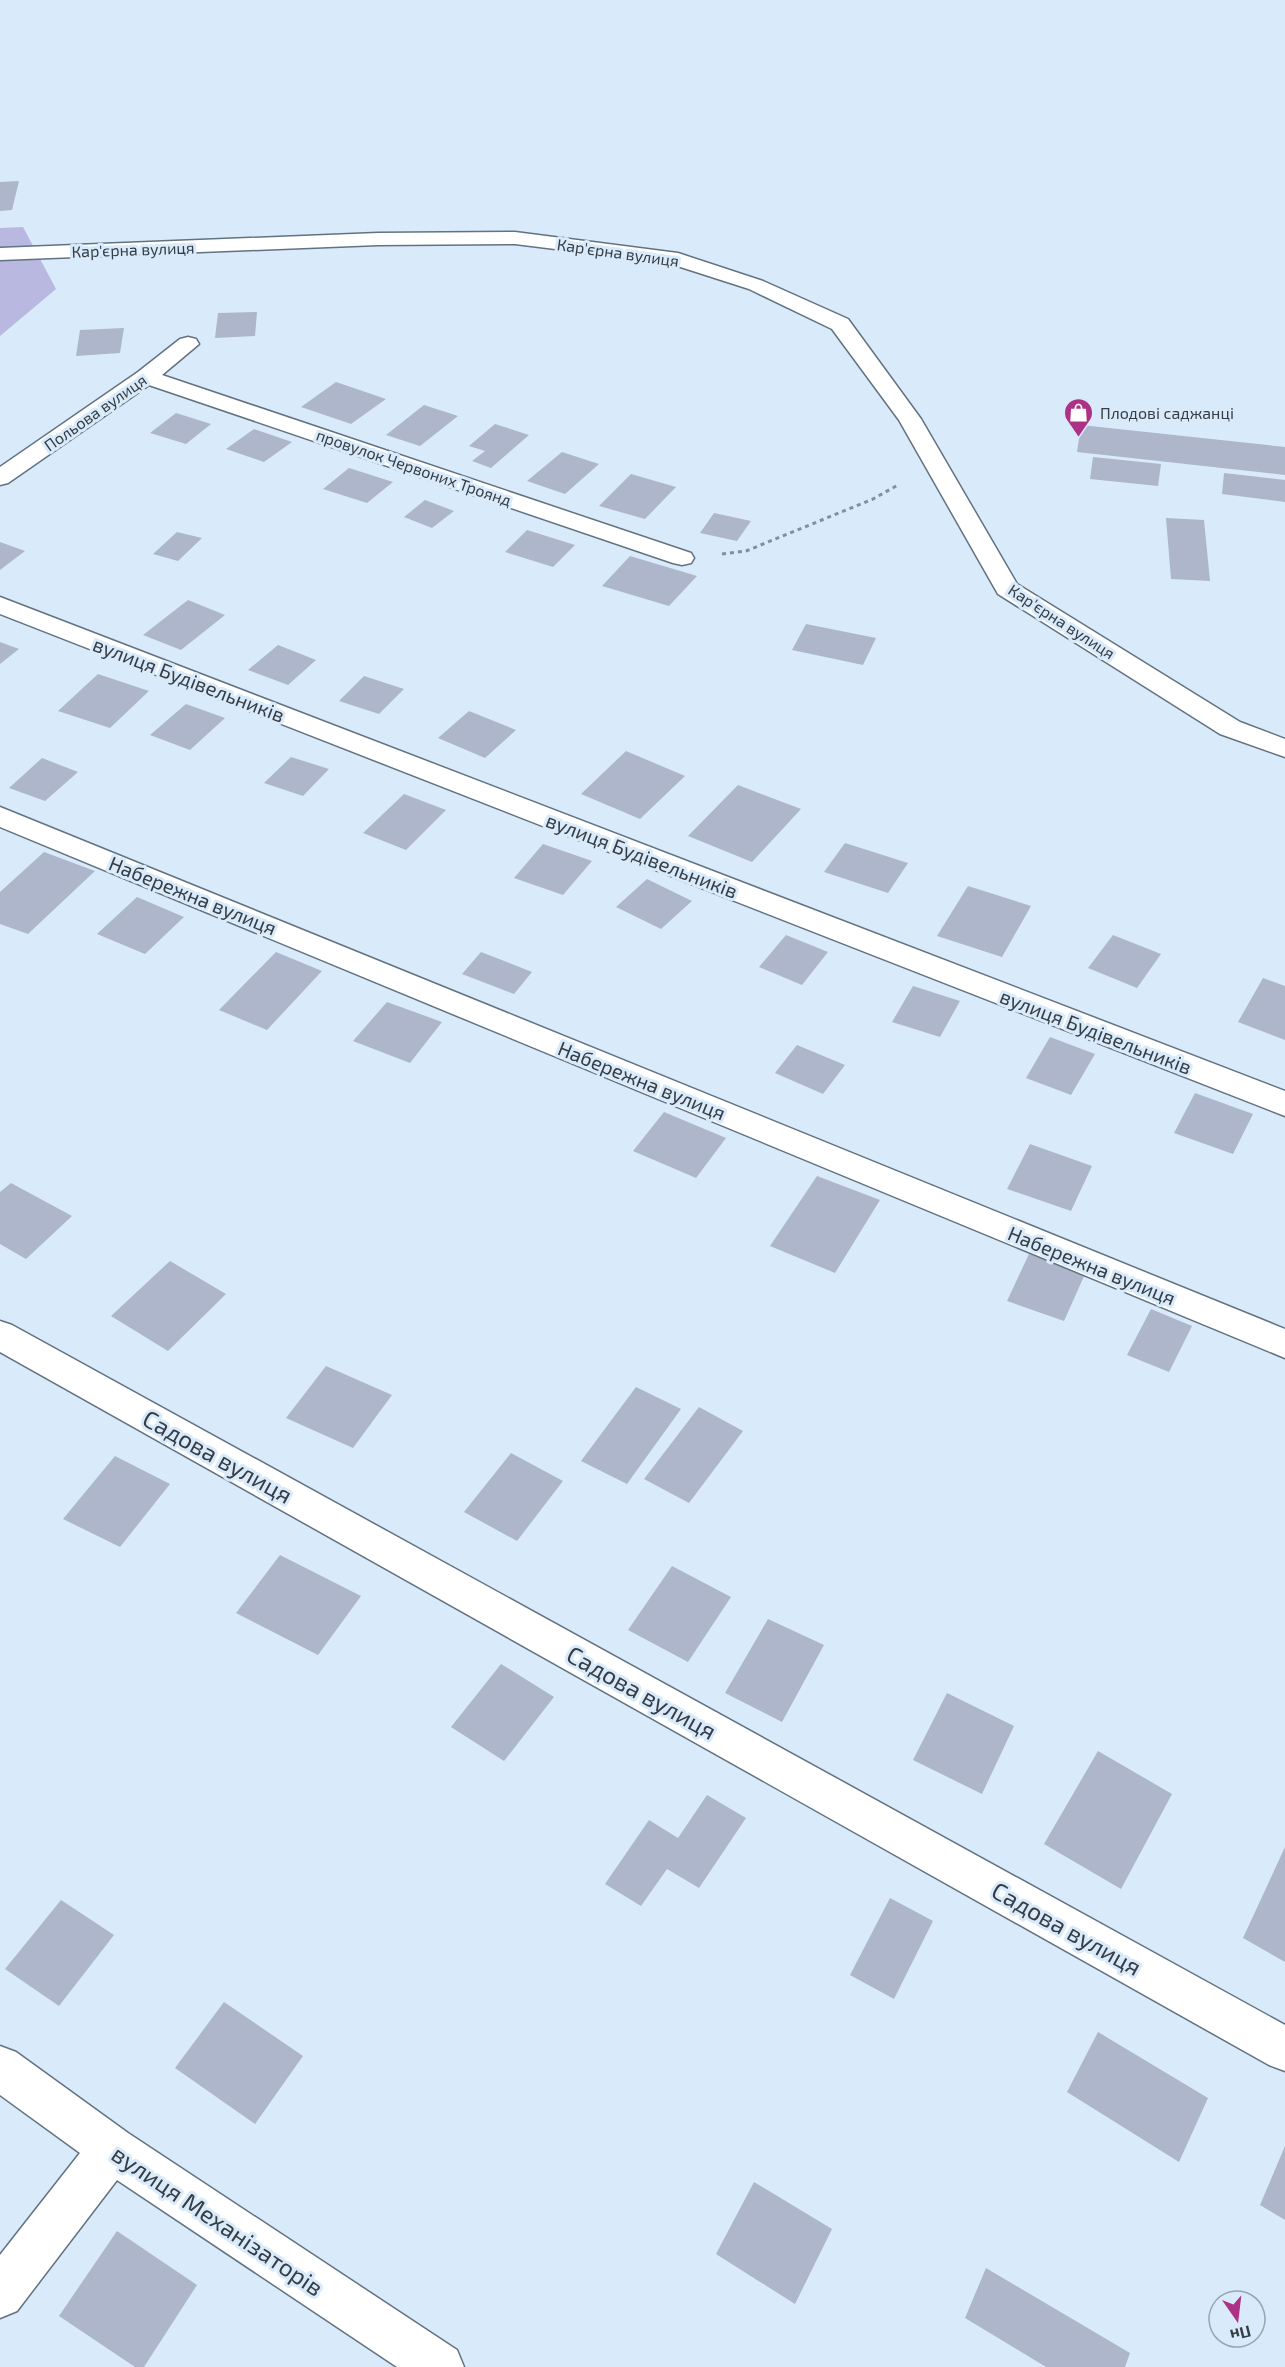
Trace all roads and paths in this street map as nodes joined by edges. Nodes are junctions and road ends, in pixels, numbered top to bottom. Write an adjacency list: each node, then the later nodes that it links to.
1 (0, 254): 4 (street, Кар'єрна вулиця)
2 (188, 344): 3 (street, Польова вулиця)
3 (146, 377): 5 (street, Польова вулиця); 6 (street, провулок Червоних Троянд)
4 (935, 464): 6 (path); 8 (street, Кар'єрна вулиця)
5 (0, 478)
6 (682, 558)
7 (0, 605): 10 (street, вулиця Будівельників)
8 (1285, 749)
9 (0, 816): 12 (street, Набережна вулиця)
10 (1285, 1104)
11 (0, 1335): 13 (street, Садова вулиця)
12 (1285, 1344)
13 (1285, 2049)
14 (0, 2068): 15 (street, вулиця Механізаторів)
15 (112, 2150): 16 (street); 17 (street, вулиця Механізаторів)
16 (0, 2294)
17 (440, 2367)

